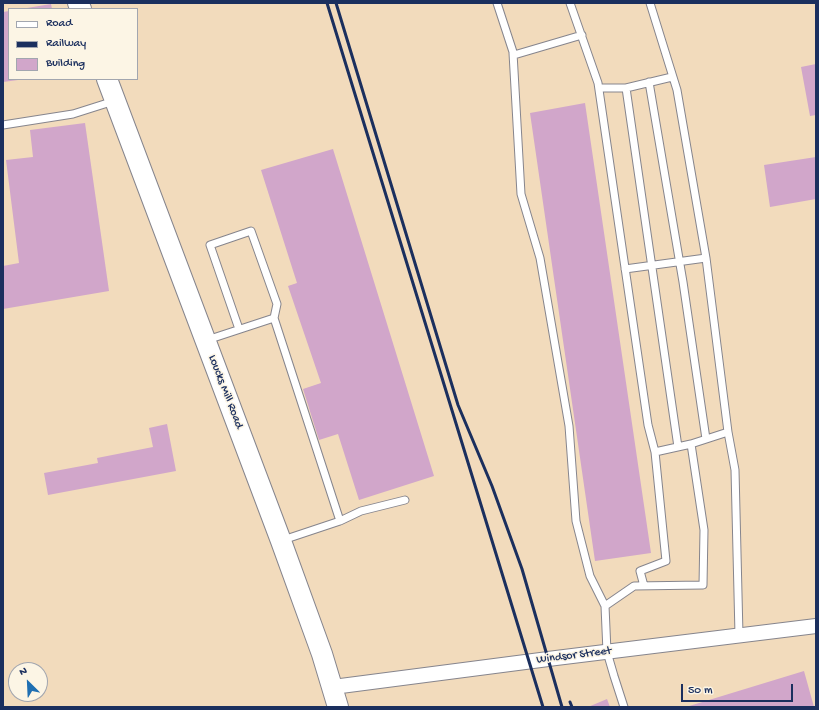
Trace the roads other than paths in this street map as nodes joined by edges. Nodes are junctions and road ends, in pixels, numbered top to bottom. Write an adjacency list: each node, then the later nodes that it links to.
1 (497, 3): 5 (lane)
2 (570, 3): 4 (lane)
3 (650, 3): 6 (lane)
4 (582, 35): 5 (lane); 9 (lane)
5 (513, 53): 29 (lane)
6 (672, 76): 8 (lane); 13 (lane)
7 (106, 80): 11 (street, Loucks Mill Road)
8 (649, 82): 10 (lane); 14 (lane)
9 (599, 88): 10 (lane); 16 (lane)
10 (626, 88): 15 (lane)
11 (115, 101): 12 (lane); 19 (street, Loucks Mill Road)
12 (3, 125)
13 (706, 258): 14 (lane); 20 (lane)
14 (680, 262): 15 (lane); 21 (lane)
15 (652, 266): 16 (lane); 23 (lane)
16 (625, 270): 24 (lane)
17 (274, 318): 18 (lane); 18 (lane); 26 (lane)
18 (239, 329): 19 (lane)
19 (205, 341): 27 (street, Loucks Mill Road)
20 (728, 432): 21 (lane); 31 (lane)
21 (706, 439): 22 (lane)
22 (691, 444): 23 (lane); 28 (lane)
23 (678, 447): 24 (lane)
24 (655, 452): 28 (lane)
25 (406, 500): 26 (lane)
26 (340, 521): 27 (lane)
27 (281, 541): 33 (street, Loucks Mill Road)
28 (644, 586): 29 (lane)
29 (605, 606): 32 (lane)
30 (816, 626): 31 (street, Windsor Street)
31 (739, 635): 32 (street, Windsor Street)
32 (607, 652): 33 (street, Windsor Street); 35 (lane)
33 (333, 687): 34 (street, Loucks Mill Road)
34 (338, 707)
35 (624, 707)

